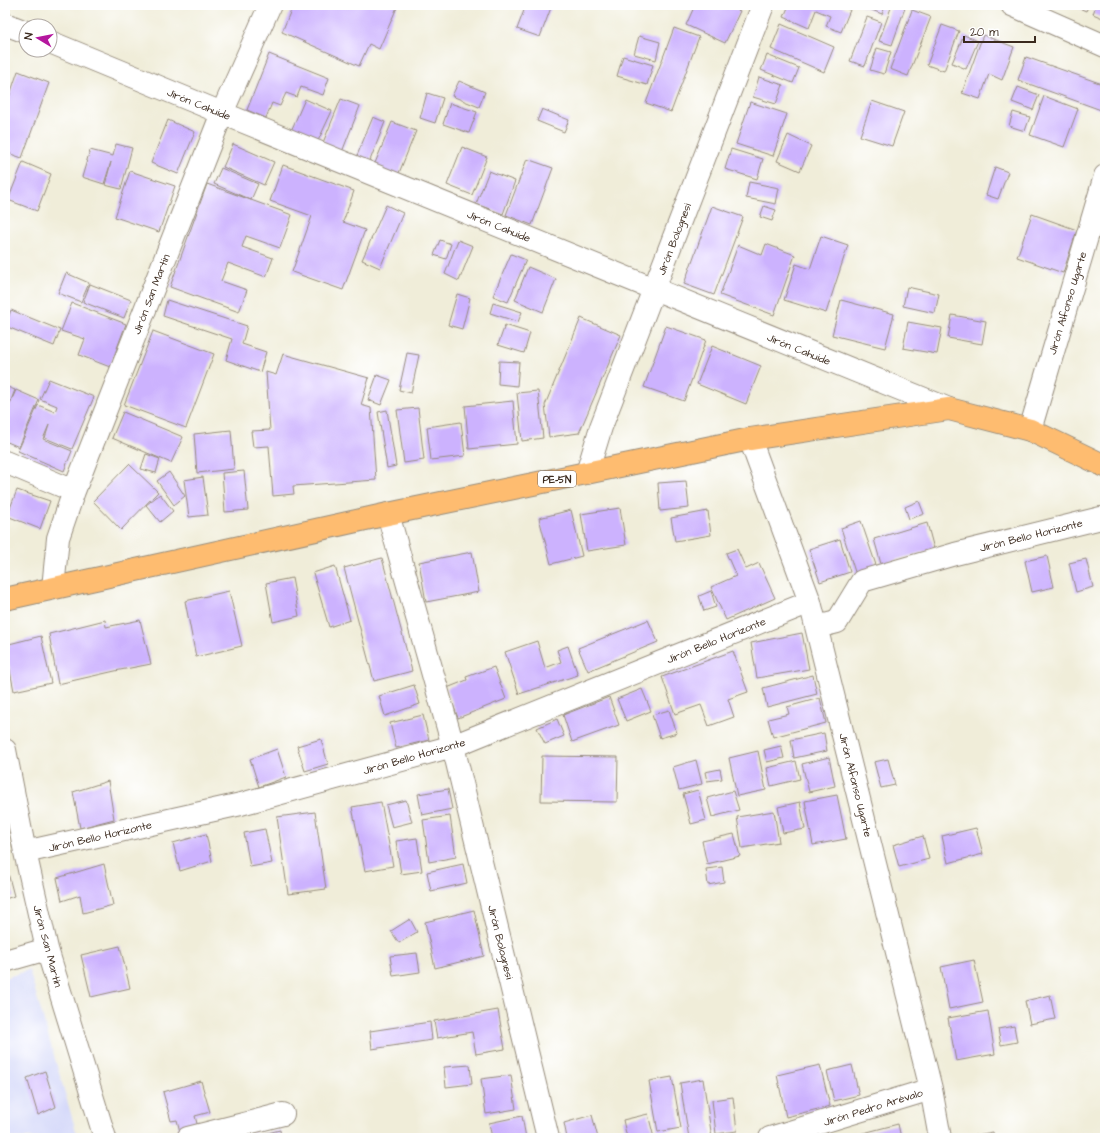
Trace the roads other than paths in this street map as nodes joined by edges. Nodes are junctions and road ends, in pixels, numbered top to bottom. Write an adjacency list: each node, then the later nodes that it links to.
1 (270, 5): 8 (street, Jirón San Martín)
2 (763, 5): 10 (street, Jirón Bolognesi)
3 (1012, 5): 7 (street)
4 (5, 24): 5 (street)
5 (18, 29)
6 (58, 45): 8 (street, Jirón Cahuide)
7 (1105, 46)
8 (222, 113): 10 (street, Jirón Cahuide); 17 (street, Jirón San Martín)
9 (1105, 176): 12 (street, Jirón Alfonso Ugarte)
10 (654, 290): 11 (street, Jirón Cahuide); 16 (street, Jirón Bolognesi)
11 (949, 409): 12 (highway, PE-5N); 13 (highway, PE-5N)
12 (1030, 430): 15 (highway, PE-5N)
13 (750, 440): 16 (highway, PE-5N); 22 (street, Jirón Alfonso Ugarte)
14 (5, 462): 17 (street)
15 (1105, 466)
16 (588, 473): 18 (highway, PE-5N)
17 (74, 491): 20 (street, Jirón San Martín)
18 (388, 514): 20 (highway, PE-5N); 24 (street, Jirón Bolognesi)
19 (1105, 519): 23 (street, Jirón Bello Horizonte)
20 (53, 588): 21 (highway, PE-5N)
21 (5, 599)
22 (810, 602): 23 (street, Jirón Alfonso Ugarte); 24 (street, Jirón Bello Horizonte)
23 (817, 627): 29 (street, Jirón Alfonso Ugarte)
24 (453, 746): 26 (street, Jirón Bello Horizonte); 33 (street, Jirón Bolognesi)
25 (5, 750): 26 (street, Jirón San Martín)
26 (25, 852): 27 (street, Jirón San Martín)
27 (46, 949): 28 (street); 31 (street, Jirón San Martín)
28 (5, 961)
29 (931, 1089): 34 (street, Jirón Pedro Arévalo); 35 (street, Jirón Alfonso Ugarte)
30 (283, 1114): 32 (street)
31 (105, 1138)
32 (188, 1138)
33 (548, 1138)
34 (770, 1138)
35 (940, 1138)

